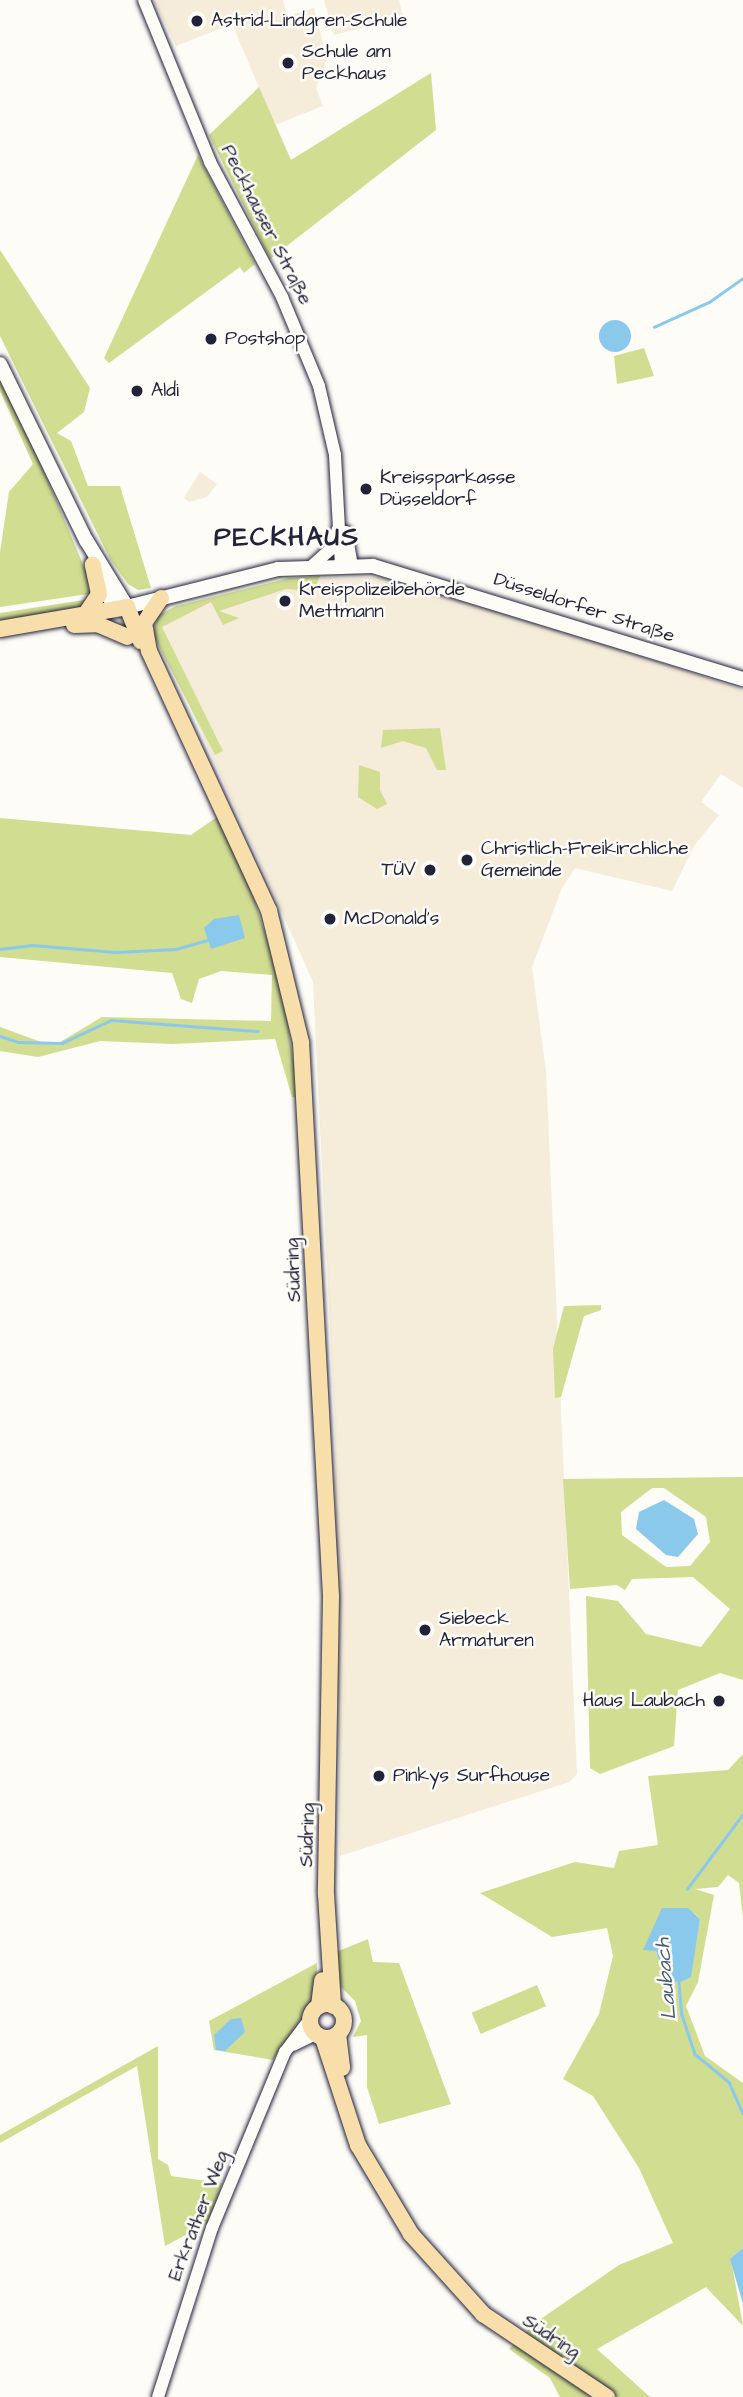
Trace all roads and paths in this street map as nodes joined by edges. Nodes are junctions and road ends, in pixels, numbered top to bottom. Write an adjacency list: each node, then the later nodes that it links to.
1 (144, 0): 3 (street, Peckhauser Straße)
2 (0, 364): 4 (main road)
3 (341, 515): 6 (street); 7 (street, Peckhauser Straße)
4 (86, 540): 5 (main road); 9 (main road)
5 (93, 565): 9 (main road); 10 (main road)
6 (313, 565): 7 (main road, Düsseldorfer Straße); 8 (main road, Düsseldorfer Straße)
7 (347, 565): 16 (main road, Düsseldorfer Straße)
8 (161, 598): 9 (main road, Düsseldorfer Straße); 14 (main road)
9 (121, 608): 10 (main road, Düsseldorfer Straße); 13 (main road, Südring); 14 (main road, Südring)
10 (85, 615): 11 (main road, Düsseldorfer Straße)
11 (40, 623): 12 (main road, Düsseldorfer Straße); 13 (main road)
12 (0, 629)
13 (127, 637): 15 (main road, Südring)
14 (149, 651): 15 (main road, Südring)
15 (156, 674): 17 (main road, Südring)
16 (743, 680)
17 (323, 2023): 18 (street, Erkrather Weg); 19 (main road, Südring)
18 (158, 2397)
19 (607, 2397)

